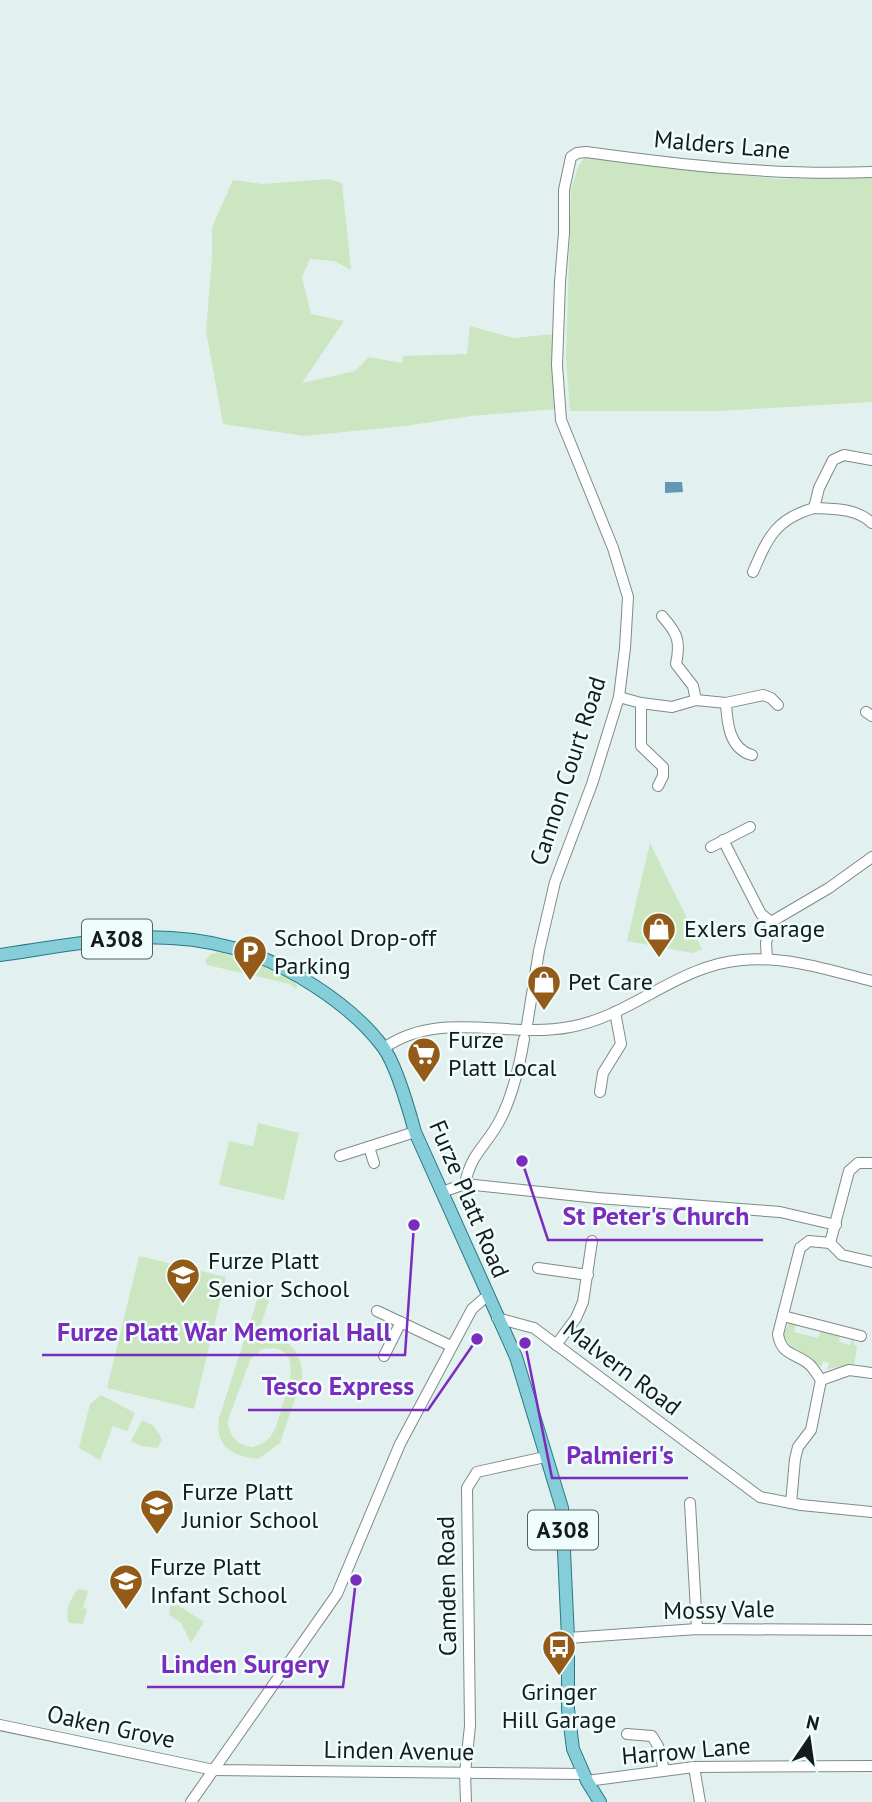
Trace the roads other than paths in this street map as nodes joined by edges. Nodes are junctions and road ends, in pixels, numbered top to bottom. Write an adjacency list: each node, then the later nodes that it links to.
1 (571, 157): 2 (street, Malders Lane); 8 (street, Cannon Court Road)
2 (872, 172)
3 (872, 460): 4 (street)
4 (814, 508): 5 (street); 6 (street)
5 (872, 523)
6 (753, 572)
7 (662, 616): 9 (street)
8 (619, 697): 11 (street); 24 (street, Cannon Court Road)
9 (696, 700): 10 (street); 11 (street)
10 (726, 703): 12 (street); 13 (street)
11 (641, 704): 14 (street)
12 (778, 705)
13 (752, 755)
14 (658, 786)
15 (750, 827): 16 (street)
16 (723, 840): 17 (street); 19 (street)
17 (711, 847)
18 (872, 857): 19 (street)
19 (771, 922): 21 (street)
20 (0, 955): 25 (main road, Furze Platt Road / A308)
21 (767, 959): 22 (street); 23 (street)
22 (872, 981)
23 (614, 1012): 24 (street); 26 (street)
24 (525, 1035): 25 (street); 32 (street, Cannon Court Road)
25 (384, 1048): 27 (main road, Furze Platt Road / A308)
26 (600, 1092)
27 (415, 1132): 28 (street); 33 (main road, Furze Platt Road / A308)
28 (369, 1147): 29 (street); 30 (street)
29 (340, 1156)
30 (374, 1163)
31 (872, 1163): 34 (street)
32 (465, 1184): 33 (street); 34 (street)
33 (442, 1192): 40 (main road, Furze Platt Road / A308)
34 (836, 1225): 36 (street)
35 (592, 1241): 39 (street)
36 (830, 1243): 37 (street); 42 (street)
37 (872, 1262)
38 (538, 1268): 39 (street)
39 (588, 1275): 46 (street)
40 (488, 1296): 43 (main road, Furze Platt Road / A308); 47 (street)
41 (377, 1311): 44 (street)
42 (783, 1317): 45 (street); 50 (street)
43 (497, 1318): 46 (street, Malvern Road); 51 (main road, Furze Platt Road / A308)
44 (401, 1322): 47 (street); 48 (street)
45 (861, 1336)
46 (556, 1345): 53 (street, Malvern Road)
47 (451, 1346): 62 (street)
48 (384, 1356)
49 (872, 1373): 50 (street)
50 (821, 1380): 53 (street)
51 (545, 1457): 57 (main road, Furze Platt Road / A308); 64 (street, Camden Road)
52 (690, 1503): 55 (street)
53 (791, 1503): 54 (street, Malvern Road)
54 (872, 1512)
55 (697, 1629): 56 (street, Mossy Vale); 57 (street, Mossy Vale)
56 (872, 1630)
57 (568, 1638): 65 (main road, Furze Platt Road / A308)
58 (0, 1725): 62 (street, Oaken Grove)
59 (627, 1734): 63 (street)
60 (694, 1766): 61 (street, Harrow Lane); 63 (street, Harrow Lane); 69 (street)
61 (872, 1766)
62 (214, 1770): 64 (street, Linden Avenue); 66 (street)
63 (664, 1770): 65 (street, Harrow Lane)
64 (465, 1773): 65 (street, Linden Avenue); 67 (street, Camden Road)
65 (585, 1777): 68 (main road, A308)
66 (191, 1802)
67 (466, 1802)
68 (600, 1802)
69 (700, 1802)

